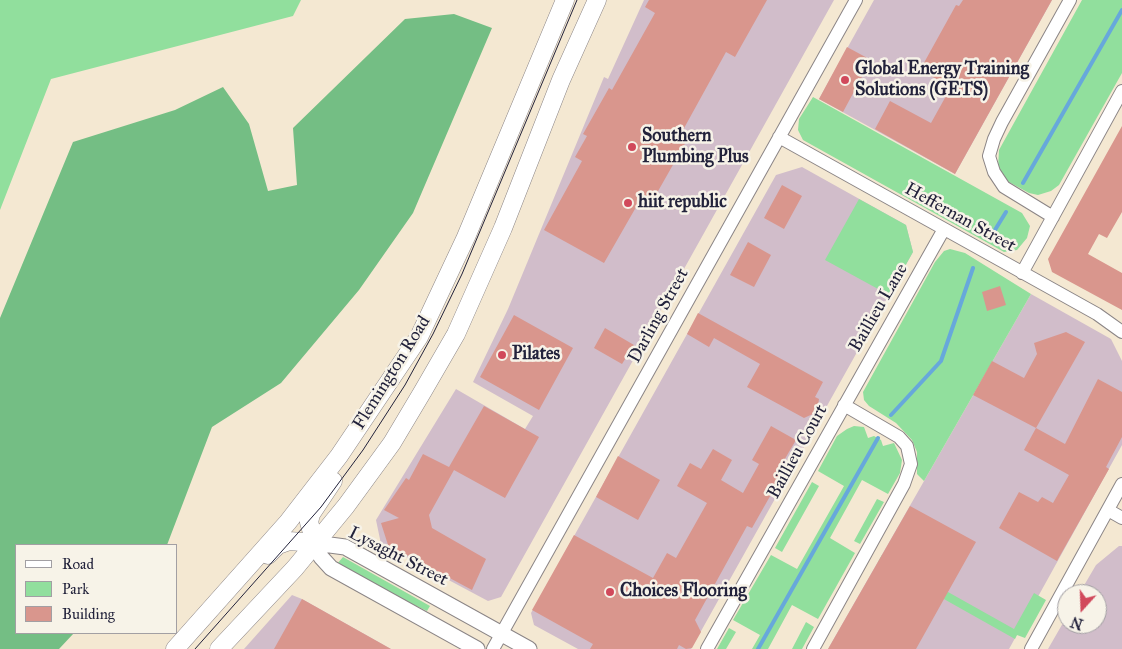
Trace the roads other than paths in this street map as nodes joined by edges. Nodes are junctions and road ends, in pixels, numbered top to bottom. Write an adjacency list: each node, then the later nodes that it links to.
1 (565, 0): 11 (main road, Flemington Road)
2 (597, 0): 16 (main road, Flemington Road)
3 (856, 0): 6 (street, Darling Street)
4 (1070, 0): 7 (street)
5 (1122, 91): 7 (street)
6 (779, 137): 8 (street, Heffernan Street); 17 (street, Darling Street)
7 (1053, 217): 9 (street)
8 (944, 229): 9 (street, Heffernan Street); 12 (street, Baillieu Lane)
9 (1022, 273): 10 (street, Heffernan Street)
10 (1122, 332)
11 (419, 337): 16 (main road); 18 (main road, Flemington Road)
12 (844, 405): 24 (street, Baillieu Court); 25 (street, Baillieu Court)
13 (1122, 484): 14 (street)
14 (1108, 510): 15 (street); 26 (street)
15 (1122, 518)
16 (314, 543): 17 (street, Lysaght Street); 19 (main road); 20 (main road, Flemington Road); 21 (street)
17 (501, 634): 22 (street, Darling Street); 23 (street, Lysaght Street)
18 (175, 649)
19 (185, 649)
20 (219, 649)
21 (477, 649)
22 (493, 649)
23 (529, 649)
24 (707, 649)
25 (813, 649)
26 (1031, 649)

